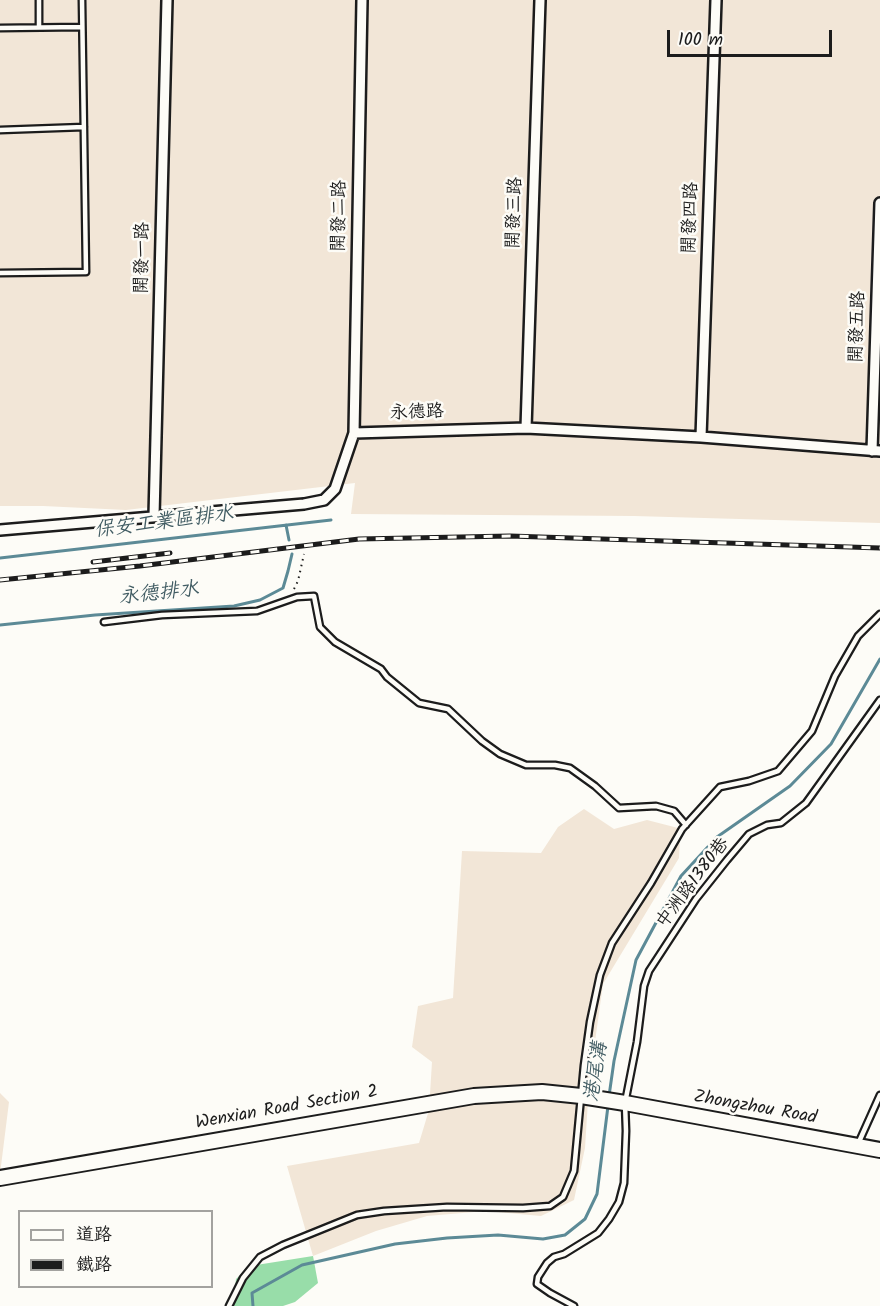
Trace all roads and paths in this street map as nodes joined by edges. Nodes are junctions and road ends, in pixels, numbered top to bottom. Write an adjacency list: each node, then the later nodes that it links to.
1 (39, 0): 7 (lane)
2 (82, 0): 8 (lane)
3 (167, 0): 18 (street, 開發一路)
4 (362, 0): 15 (street, 開發二路)
5 (540, 0): 14 (street, 開發三路)
6 (716, 0): 16 (street, 開發四路)
7 (39, 27): 8 (lane); 9 (lane)
8 (82, 27): 10 (lane)
9 (0, 28)
10 (84, 127): 11 (lane); 13 (lane)
11 (0, 130)
12 (880, 204): 17 (street, 開發五路)
13 (0, 273)
14 (526, 428): 15 (street, 永德路); 16 (street, 永德路)
15 (354, 433): 18 (street)
16 (701, 437): 17 (street, 永德路)
17 (876, 451)
18 (154, 516): 19 (street)
19 (0, 530)
20 (304, 554): 21 (path)
21 (289, 600): 23 (lane); 25 (lane)
22 (880, 614): 25 (lane)
23 (104, 622)
24 (880, 700): 28 (lane, 中洲路1380巷)
25 (686, 825): 27 (lane)
26 (880, 1095): 29 (lane)
27 (581, 1096): 28 (street, Wenxian Road Section 2); 31 (street, Wenxian Road Section 2); 32 (lane)
28 (625, 1103): 29 (street, Zhongzhou Road); 33 (lane, 中洲路1380巷)
29 (857, 1146): 30 (street, Zhongzhou Road)
30 (880, 1150)
31 (0, 1178)
32 (229, 1306)
33 (574, 1306)

